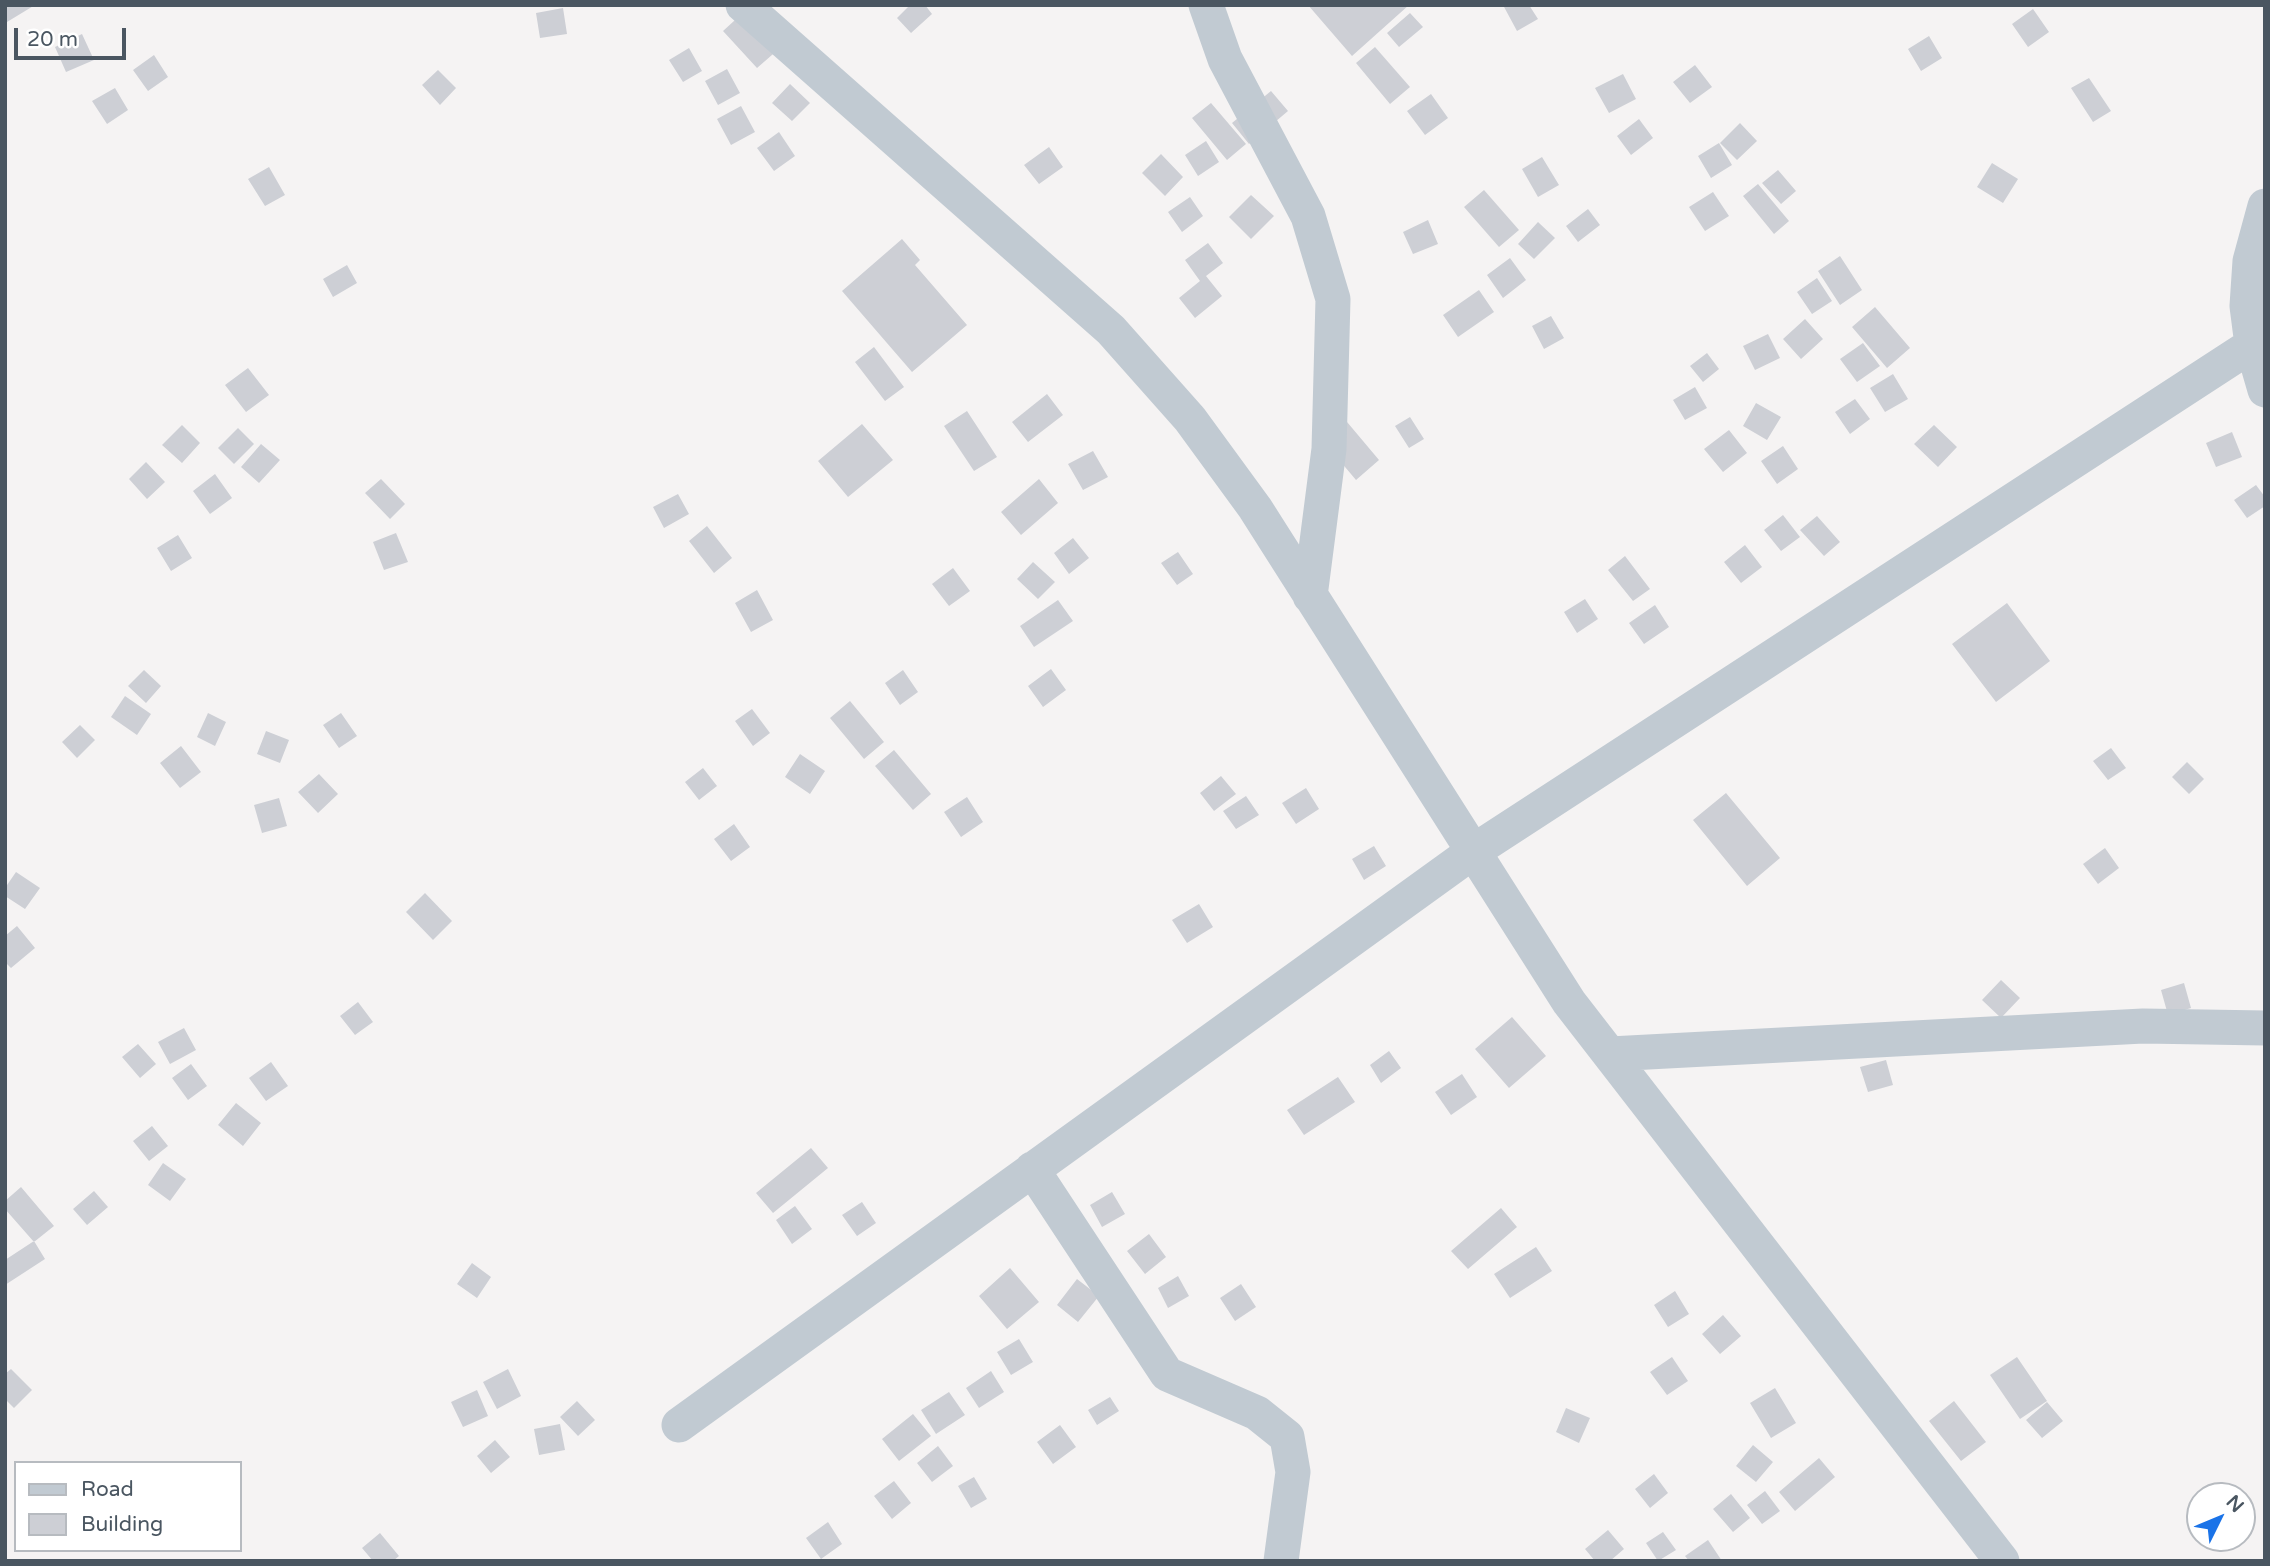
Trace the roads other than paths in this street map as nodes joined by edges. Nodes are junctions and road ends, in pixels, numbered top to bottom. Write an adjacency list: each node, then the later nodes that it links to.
1 (743, 5): 6 (street)
2 (1206, 5): 6 (street)
3 (2265, 206): 4 (street)
4 (2252, 345): 5 (street); 7 (street)
5 (2265, 390)
6 (1310, 596): 7 (street)
7 (1474, 851): 9 (street); 10 (street)
8 (2265, 1028): 9 (street)
9 (1610, 1054): 13 (street)
10 (1032, 1169): 11 (street); 12 (street)
11 (679, 1424)
12 (1282, 1561)
13 (2002, 1561)

